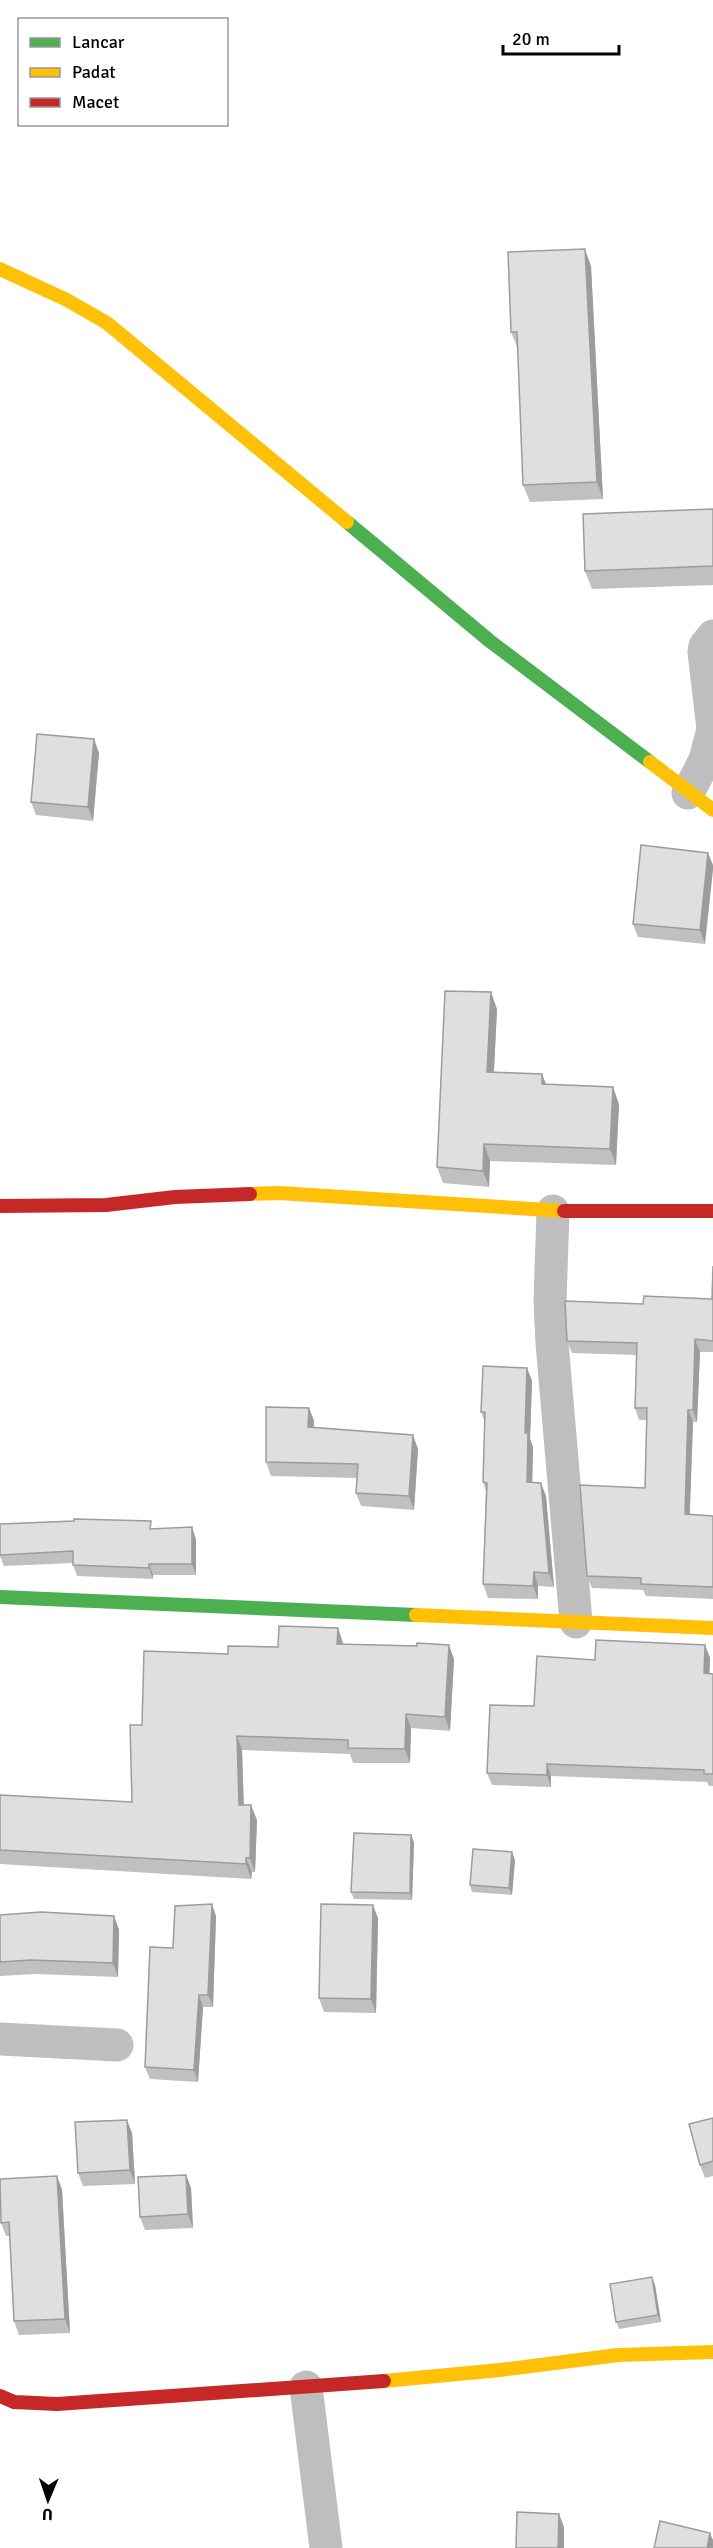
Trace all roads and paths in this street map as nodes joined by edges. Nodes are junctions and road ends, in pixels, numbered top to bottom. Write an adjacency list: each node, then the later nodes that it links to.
1 (0, 269): 3 (street)
2 (713, 636): 3 (street)
3 (701, 801)
4 (0, 1206): 5 (street)
5 (553, 1211): 6 (street); 8 (street)
6 (713, 1211)
7 (0, 1598): 8 (street)
8 (576, 1622): 9 (street)
9 (713, 1628)
10 (0, 2039): 11 (street)
11 (117, 2045)
12 (713, 2352): 13 (street)
13 (306, 2387): 14 (street); 15 (street)
14 (0, 2396)
15 (326, 2548)

